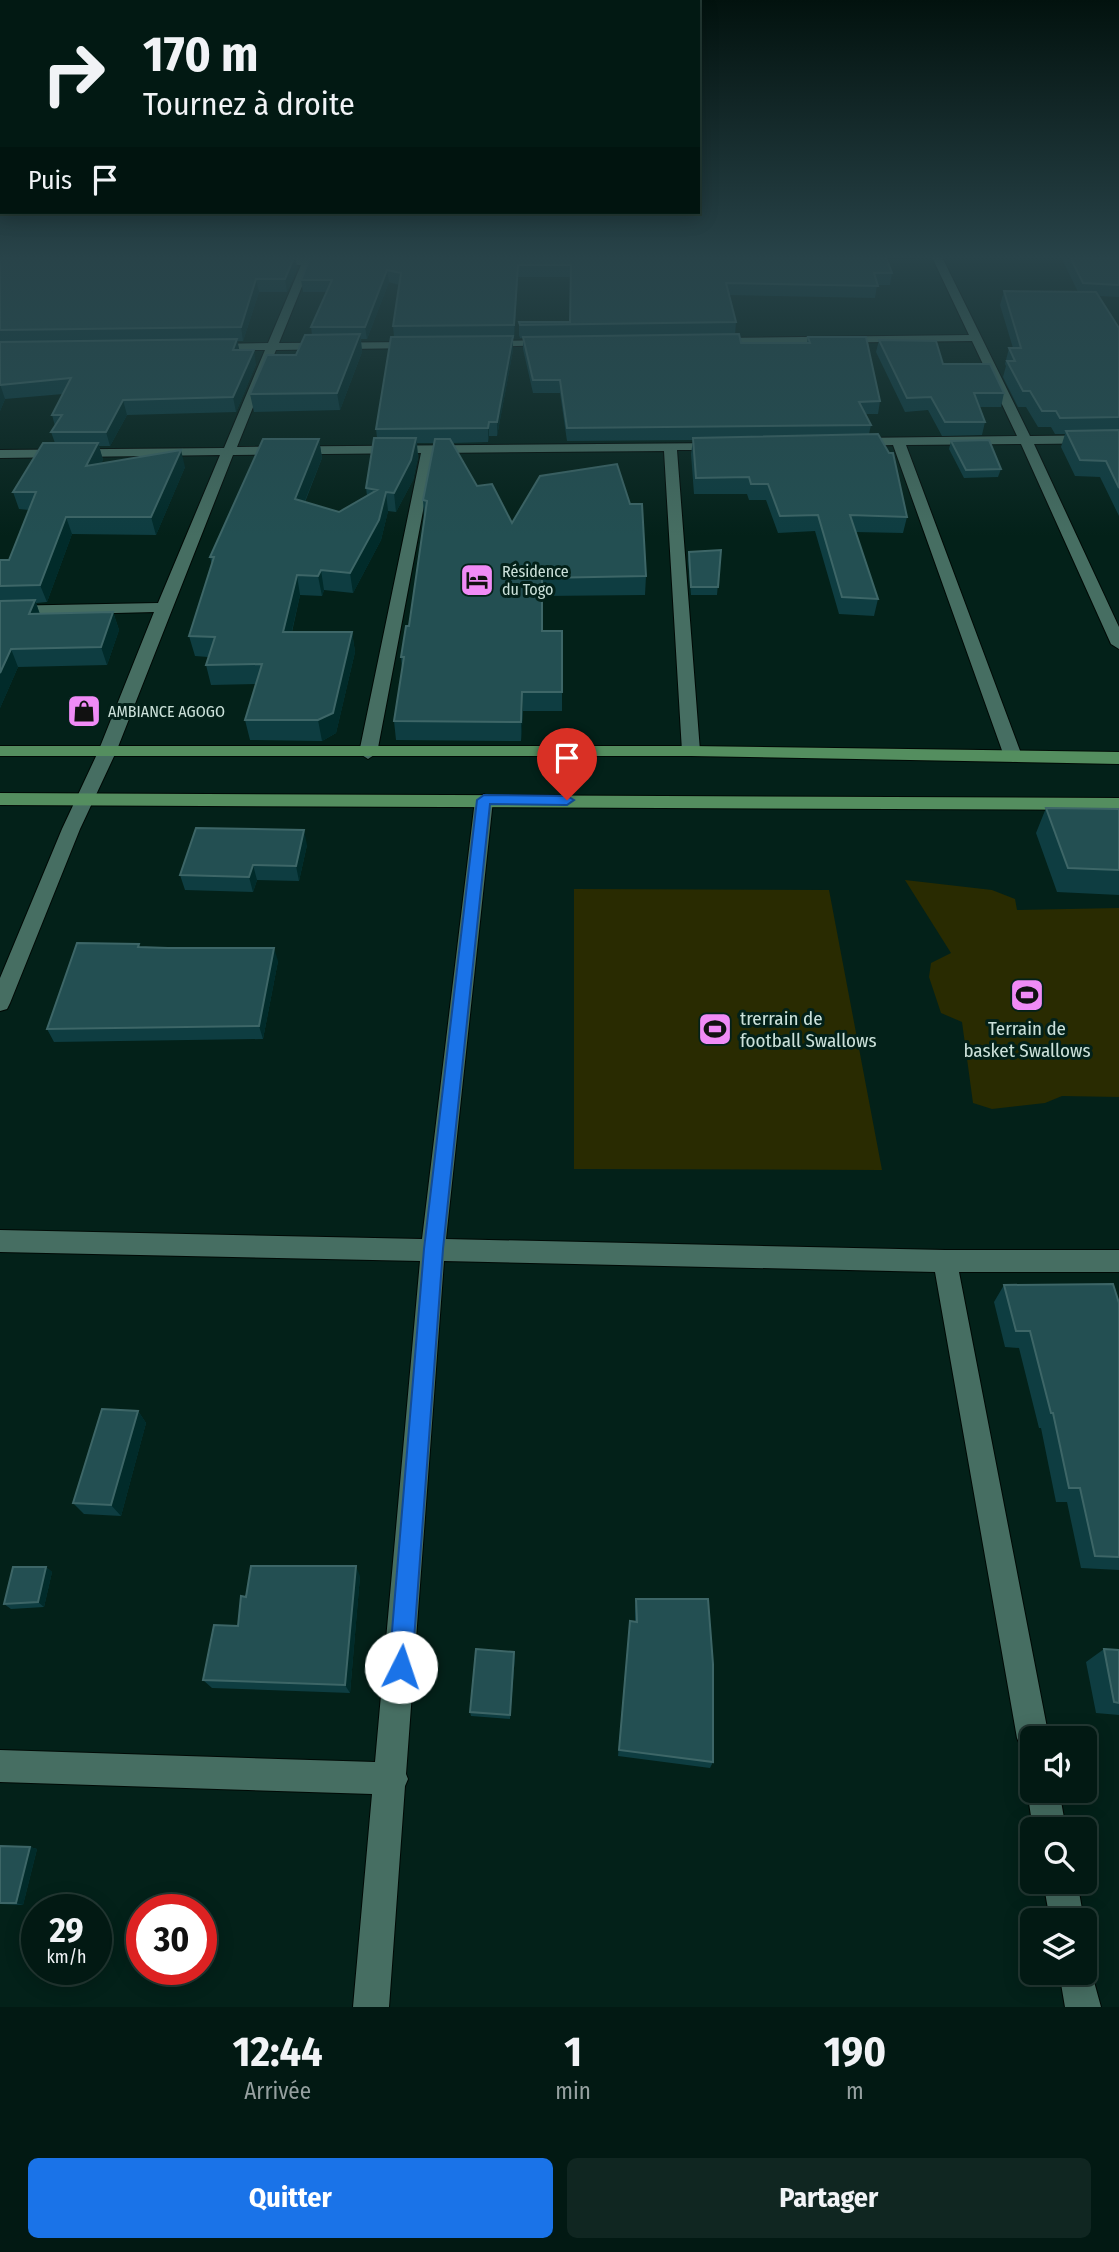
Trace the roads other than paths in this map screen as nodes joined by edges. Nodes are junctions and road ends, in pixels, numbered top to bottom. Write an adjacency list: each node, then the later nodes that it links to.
1 (273, 349): 10 (street)
2 (980, 349): 3 (street)
3 (1025, 439): 4 (street); 5 (street); 14 (street)
4 (1119, 439)
5 (898, 441): 6 (street); 19 (street)
6 (844, 443)
7 (737, 446): 8 (street)
8 (670, 447): 9 (street); 16 (street)
9 (428, 450): 10 (street); 18 (street)
10 (231, 452): 11 (street); 12 (street)
11 (0, 454)
12 (164, 607): 13 (street); 17 (street)
13 (0, 611)
14 (1119, 644)
15 (0, 751): 17 (main road)
16 (691, 751): 18 (main road); 19 (main road)
17 (107, 752): 18 (main road); 22 (street)
18 (368, 753)
19 (1013, 756): 20 (main road)
20 (1119, 758)
21 (0, 799): 22 (main road)
22 (85, 800): 23 (main road); 25 (street)
23 (484, 800): 24 (main road); 27 (street)
24 (1119, 804)
25 (1, 998)
26 (0, 1241): 27 (street)
27 (433, 1249): 28 (street); 32 (street)
28 (945, 1261): 29 (street); 30 (street)
29 (1119, 1261)
30 (1031, 1726)
31 (0, 1766): 32 (street)
32 (392, 1779): 34 (street)
33 (1079, 1985): 35 (street)
34 (371, 2007)
35 (1083, 2007)

